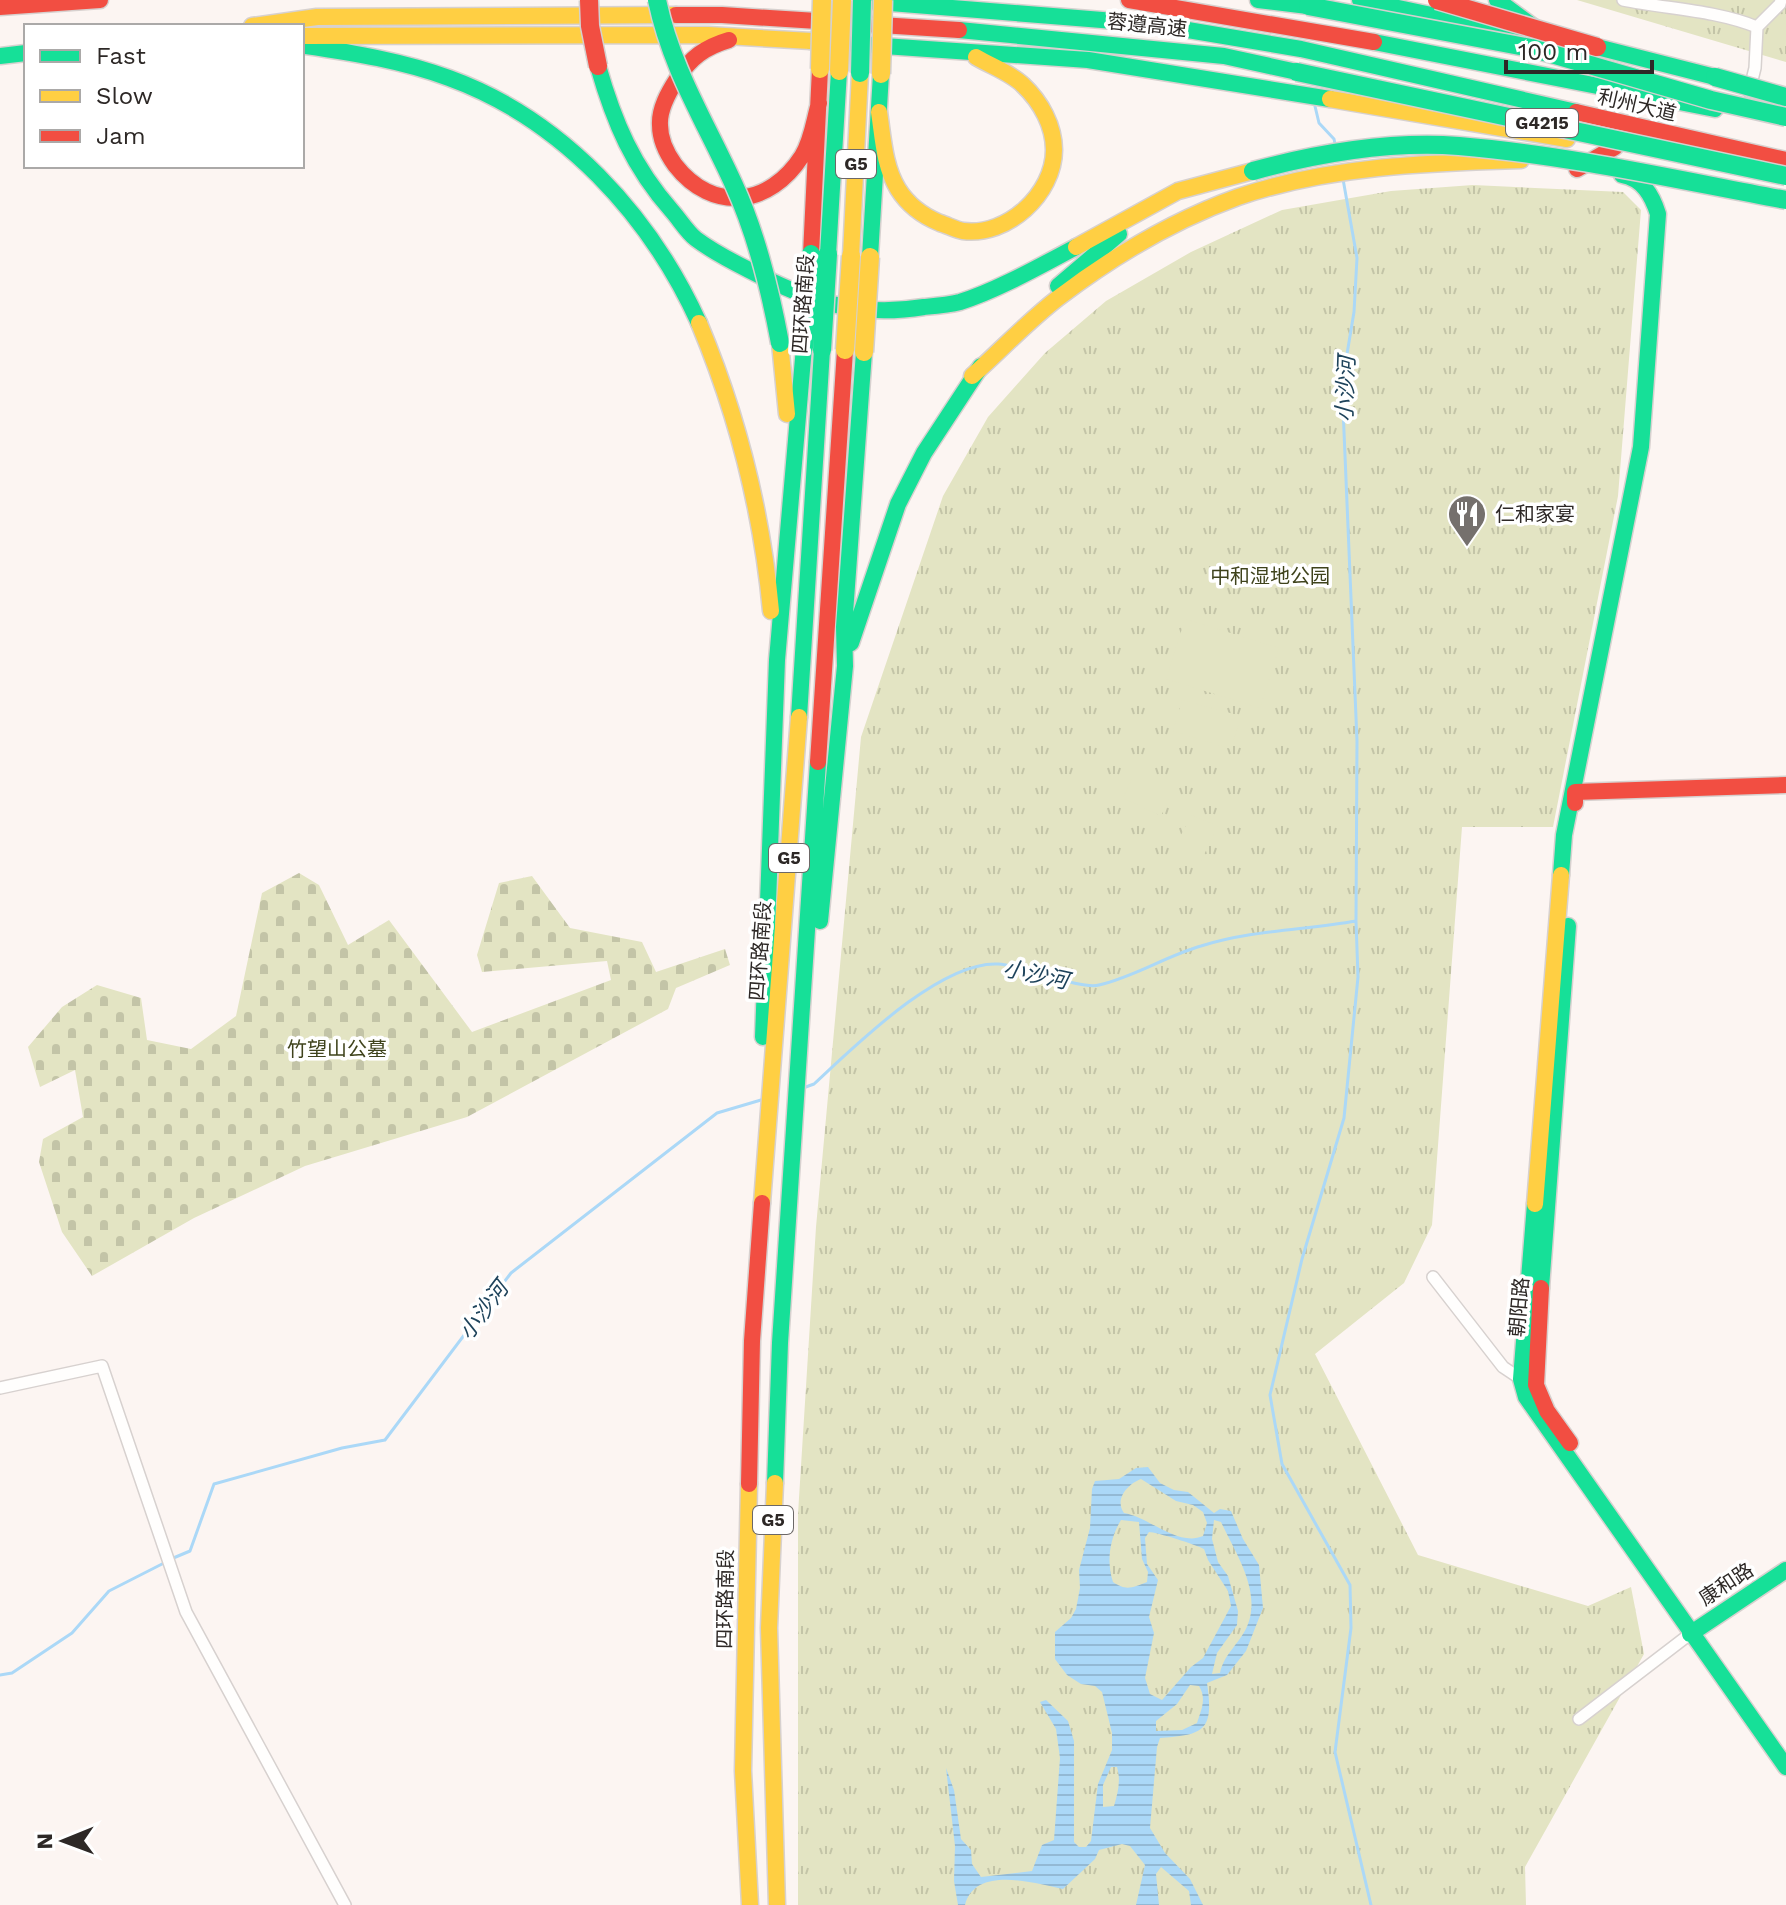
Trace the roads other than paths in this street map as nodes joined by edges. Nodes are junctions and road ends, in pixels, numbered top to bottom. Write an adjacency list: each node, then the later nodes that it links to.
1 (100, 0): 15 (main road)
2 (589, 0): 38 (main road, bridge)
3 (657, 0): 43 (main road, bridge)
4 (822, 0): 26 (main road, bridge)
5 (842, 0): 32 (main road, 利州大道); 39 (main road, 四环路南段 / G5, bridge)
6 (862, 0): 40 (main road, G5, bridge)
7 (883, 0): 28 (main road, bridge)
8 (1129, 0): 27 (main road, 利州大道)
9 (1258, 0): 30 (main road, bridge)
10 (1360, 0): 20 (main road)
11 (1437, 0): 25 (main road, bridge)
12 (1497, 0): 20 (main road)
13 (1623, 0): 17 (street)
14 (1781, 0): 17 (street)
15 (0, 7)
16 (266, 24): 36 (main road, 蓉遵高速 / G4215, bridge)
17 (1757, 27): 29 (street)
18 (304, 36): 19 (main road)
19 (740, 37): 22 (main road); 26 (main road)
20 (1552, 41): 27 (main road)
21 (304, 45): 44 (main road)
22 (957, 50): 28 (main road); 33 (main road)
23 (24, 53): 24 (main road)
24 (0, 56)
25 (1786, 97)
26 (819, 103): 39 (main road)
27 (1714, 109): 29 (main road, 利州大道)
28 (879, 112): 40 (main road)
29 (1742, 115): 31 (main road, 利州大道)
30 (1786, 117)
31 (1786, 125)
32 (1668, 135): 33 (main road); 34 (main road, 利州大道)
33 (1615, 147): 35 (main road)
34 (1786, 160)
35 (1577, 169): 42 (main road); 47 (main road)
36 (1786, 176)
37 (1786, 200): 38 (main road, bridge)
38 (1154, 205): 42 (main road)
39 (820, 254): 41 (main road, 四环路南段 / G5, bridge)
40 (860, 256): 45 (main road, G5, bridge)
41 (813, 348): 43 (main road); 49 (main road, 四环路南段 / G5)
42 (972, 376): 45 (main road)
43 (788, 529): 44 (main road)
44 (776, 630): 49 (main road)
45 (842, 631): 48 (main road); 48 (main road, G5)
46 (1786, 785): 47 (main road)
47 (1575, 792): 51 (main road); 54 (main road, 朝阳路)
48 (803, 1046): 60 (main road, G5)
49 (768, 1062): 59 (main road, 四环路南段 / G5)
50 (1433, 1277): 51 (street, 朝阳路)
51 (1521, 1379): 54 (main road, 朝阳路)
52 (0, 1388): 58 (street)
53 (1786, 1570): 54 (main road, 康和路)
54 (1694, 1631): 55 (street); 56 (main road, 朝阳路); 57 (main road, 朝阳路)
55 (1579, 1719)
56 (1786, 1748)
57 (1786, 1767)
58 (345, 1905)
59 (750, 1905)
60 (777, 1905)

